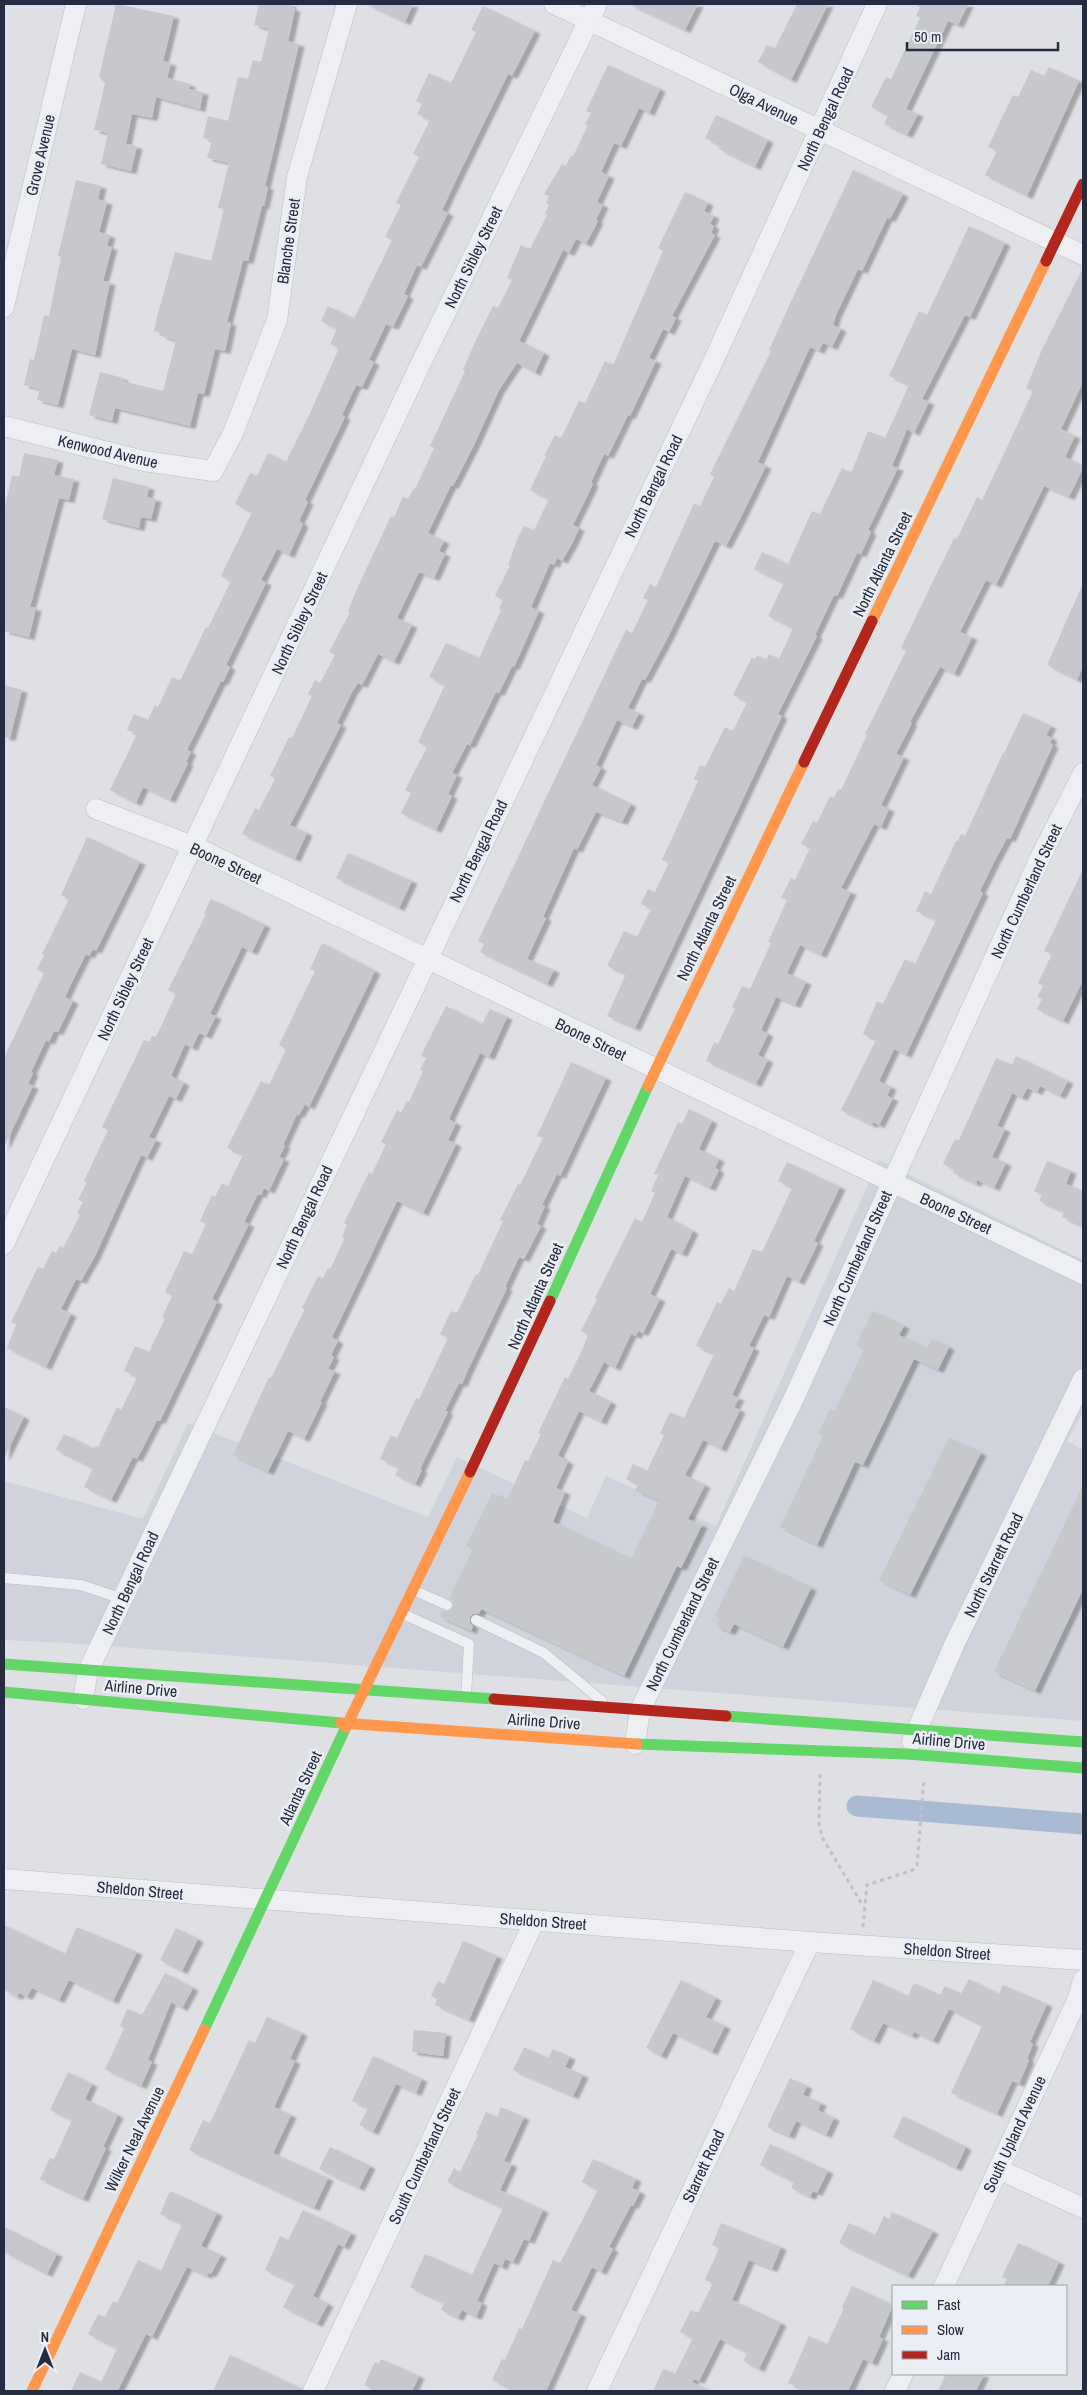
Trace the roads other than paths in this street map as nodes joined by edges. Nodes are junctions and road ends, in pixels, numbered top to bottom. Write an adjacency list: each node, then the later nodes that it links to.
1 (76, 4): 10 (street, Grove Avenue)
2 (347, 4): 12 (street, Blanche Street)
3 (554, 4): 5 (street, Olga Avenue)
4 (877, 4): 6 (street, North Bengal Road)
5 (593, 12): 6 (street, Olga Avenue); 15 (street, North Sibley Street)
6 (820, 131): 8 (street, Olga Avenue); 16 (street, North Bengal Road)
7 (1083, 184): 8 (main road, North Atlanta Street)
8 (1056, 242): 9 (street, Olga Avenue); 17 (main road, North Atlanta Street)
9 (1083, 255)
10 (4, 307)
11 (4, 426): 12 (street, Kenwood Avenue)
12 (213, 471)
13 (1083, 773): 18 (street, North Cumberland Street)
14 (96, 809): 15 (street, Boone Street)
15 (193, 846): 16 (street, Boone Street); 19 (street, North Sibley Street)
16 (426, 959): 17 (street, Boone Street); 24 (street, North Bengal Road)
17 (655, 1070): 18 (street, Boone Street); 23 (main road, North Atlanta Street)
18 (891, 1182): 20 (street, Boone Street); 35 (street, North Cumberland Street)
19 (4, 1244)
20 (1083, 1274)
21 (1083, 1379): 37 (street, North Starrett Road)
22 (4, 1578): 24 (lane)
23 (413, 1589): 25 (lane); 26 (main road, North Atlanta Street)
24 (123, 1599): 29 (street, North Bengal Road)
25 (446, 1605)
26 (401, 1613): 30 (main road, North Atlanta Street); 32 (lane)
27 (476, 1620): 34 (lane)
28 (4, 1664): 29 (main road, Airline Drive)
29 (88, 1671): 30 (main road, Airline Drive); 33 (street, North Bengal Road)
30 (364, 1690): 32 (main road, Airline Drive); 36 (main road, Atlanta Street)
31 (4, 1692): 33 (main road, Airline Drive)
32 (466, 1697): 34 (main road, Airline Drive)
33 (83, 1699): 36 (main road, Airline Drive)
34 (611, 1708): 35 (main road, Airline Drive)
35 (640, 1710): 37 (main road, Airline Drive); 39 (street, North Cumberland Street)
36 (347, 1724): 39 (main road, Airline Drive); 43 (main road, Atlanta Street)
37 (917, 1728): 38 (main road, Airline Drive); 40 (street, North Starrett Road)
38 (1083, 1742)
39 (636, 1744): 40 (main road, Airline Drive)
40 (907, 1754): 41 (main road, Airline Drive)
41 (1083, 1768)
42 (4, 1879): 43 (street, Sheldon Street)
43 (266, 1900): 44 (street, Sheldon Street); 52 (main road, Wilker Neal Avenue)
44 (535, 1920): 45 (street, Sheldon Street); 53 (street, South Cumberland Street)
45 (810, 1942): 46 (street, Sheldon Street); 54 (street, Starrett Road)
46 (1083, 1960)
47 (1083, 1980): 48 (street, South Upland Avenue)
48 (998, 2169): 49 (street); 50 (street, South Upland Avenue)
49 (1083, 2208)
50 (944, 2285)
51 (903, 2375): 55 (street)
52 (32, 2391)
53 (313, 2391)
54 (597, 2391)
55 (895, 2391)

